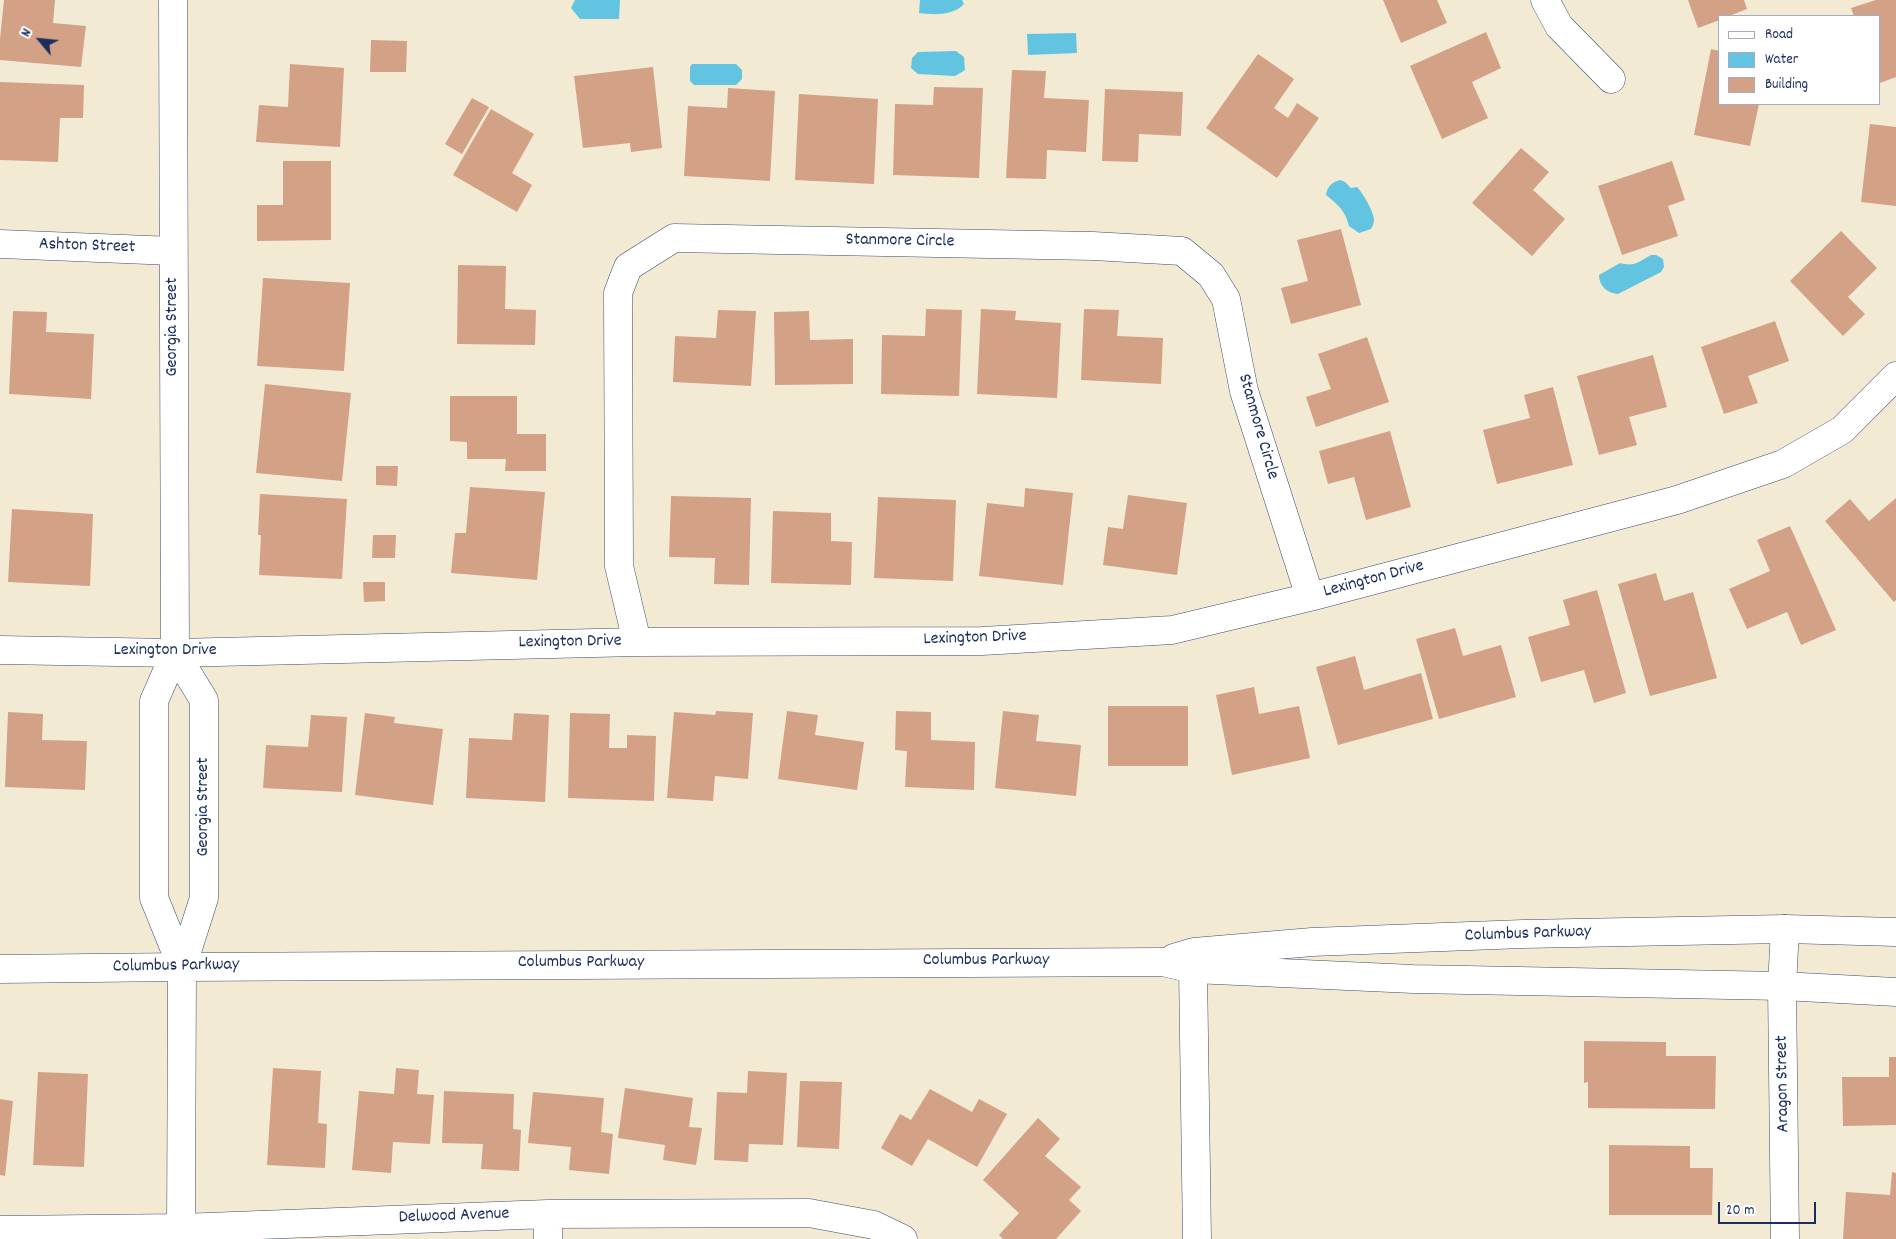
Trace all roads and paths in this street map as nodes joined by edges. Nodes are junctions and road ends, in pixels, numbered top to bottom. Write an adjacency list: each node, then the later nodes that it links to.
1 (173, 0): 5 (street, Georgia Street)
2 (1545, 0): 3 (street)
3 (1611, 80)
4 (0, 244): 5 (street, Ashton Street)
5 (173, 251): 10 (street, Georgia Street)
6 (1896, 376): 7 (street, Lexington Drive)
7 (1310, 597): 8 (street, Lexington Drive); 8 (street, Stanmore Circle)
8 (637, 642): 10 (street, Lexington Drive)
9 (0, 650): 10 (street, Lexington Drive)
10 (175, 653): 14 (street, Georgia Street); 14 (street, Georgia Street)
11 (1785, 929): 12 (street, Columbus Parkway); 13 (street, Columbus Parkway); 17 (street, Aragon Street)
12 (1896, 932)
13 (1163, 962): 14 (street, Columbus Parkway); 15 (street, Columbus Parkway)
14 (182, 967): 16 (street, Columbus Parkway); 21 (street, Georgia Street)
15 (1193, 969): 17 (street, Columbus Parkway); 23 (street)
16 (0, 970)
17 (1782, 986): 18 (street, Columbus Parkway); 24 (street, Aragon Street)
18 (1896, 992)
19 (548, 1226): 21 (street, Delwood Avenue); 22 (street, Delwood Avenue)
20 (0, 1230): 21 (street, Delwood Avenue)
21 (181, 1234)
22 (903, 1239)
23 (1197, 1239)
24 (1785, 1239)

